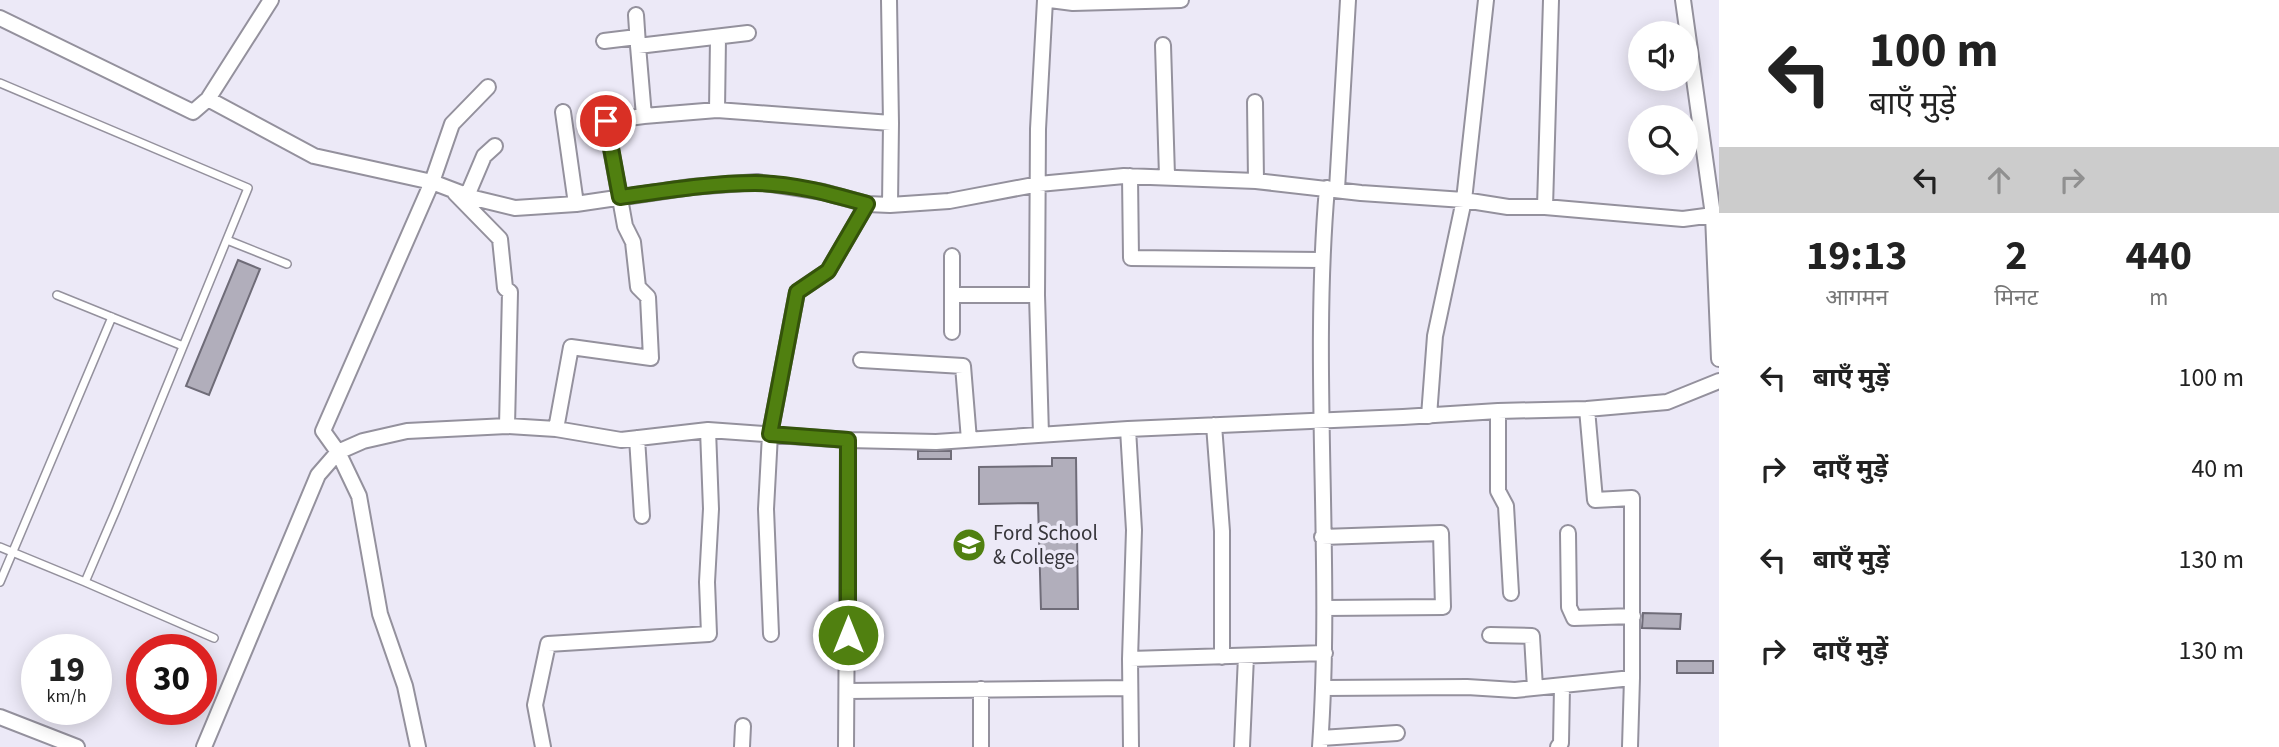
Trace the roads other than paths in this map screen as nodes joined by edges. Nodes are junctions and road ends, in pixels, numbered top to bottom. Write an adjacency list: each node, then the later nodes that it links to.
1 (271, 0): 19 (street)
2 (889, 0): 24 (street)
3 (1045, 0): 30 (street)
4 (1051, 0): 5 (street)
5 (1181, 0)
6 (1348, 0): 31 (street)
7 (1486, 0): 35 (street)
8 (1551, 0): 39 (street)
9 (1683, 0): 40 (street)
10 (636, 15): 15 (street)
11 (0, 18): 19 (street)
12 (748, 33): 13 (street)
13 (718, 38): 15 (street); 21 (street)
14 (604, 41): 15 (street)
15 (638, 42): 23 (street)
16 (1163, 45): 27 (street)
17 (0, 83): 41 (lane)
18 (488, 87): 29 (street)
19 (208, 99): 29 (street)
20 (1255, 102): 28 (street)
21 (717, 110): 23 (street); 24 (street)
22 (563, 112): 36 (street)
23 (644, 116): 34 (street)
24 (891, 123): 38 (street)
25 (495, 146): 33 (street)
26 (1130, 176): 27 (street); 30 (street); 43 (street)
27 (1167, 176): 28 (street)
28 (1256, 181): 31 (street)
29 (432, 182): 32 (street); 68 (street)
30 (1039, 184): 38 (street); 47 (street)
31 (1332, 189): 35 (street); 43 (street)
32 (451, 190): 33 (street); 59 (street)
33 (467, 196): 36 (street)
34 (620, 197): 36 (street); 37 (street); 60 (street)
35 (1464, 200): 39 (street); 56 (street)
36 (576, 204)
37 (867, 204): 38 (street); 63 (street)
38 (890, 205)
39 (1545, 207): 40 (street)
40 (1713, 215): 51 (street)
41 (227, 240): 44 (lane); 50 (lane)
42 (952, 256): 46 (street)
43 (1321, 260): 57 (street)
44 (287, 264)
45 (57, 295): 48 (lane)
46 (953, 295): 47 (street); 49 (street)
47 (1037, 295): 64 (street)
48 (112, 317): 50 (lane); 73 (lane)
49 (952, 332)
50 (183, 346): 75 (lane)
51 (1719, 359)
52 (861, 360): 67 (street)
53 (1719, 381): 54 (street)
54 (1587, 409): 55 (street); 78 (street)
55 (1498, 411): 56 (street); 76 (street)
56 (1429, 415): 57 (street)
57 (1320, 420): 58 (street); 71 (street)
58 (1214, 425): 61 (street); 84 (street)
59 (508, 426): 60 (street); 68 (street)
60 (556, 429): 65 (street)
61 (1128, 429): 64 (street); 85 (street)
62 (708, 430): 63 (street); 65 (street); 100 (street)
63 (770, 434): 66 (street); 80 (street)
64 (1041, 436): 67 (street)
65 (637, 438): 69 (street)
66 (848, 440): 67 (street); 92 (street)
67 (969, 440)
68 (338, 452): 98 (street); 99 (street)
69 (642, 516)
70 (1568, 533): 78 (street)
71 (1322, 537): 77 (street); 77 (street)
72 (0, 547): 73 (lane)
73 (12, 552): 74 (lane); 75 (lane)
74 (0, 582)
75 (85, 582): 79 (lane)
76 (1511, 593)
77 (1325, 608): 82 (street)
78 (1633, 616): 86 (street)
79 (205, 634)
80 (771, 634)
81 (1490, 635): 90 (street)
82 (1325, 653): 83 (street); 89 (street)
83 (1246, 656): 84 (street); 105 (street)
84 (1222, 657): 85 (street)
85 (1130, 659): 88 (street)
86 (1632, 678): 87 (street); 107 (street)
87 (1562, 686): 90 (street); 106 (street)
88 (1130, 688): 91 (street); 104 (street)
89 (1324, 688): 90 (street); 96 (street)
90 (1535, 688)
91 (981, 689): 92 (street); 103 (street)
92 (847, 691): 102 (street)
93 (0, 717): 97 (street)
94 (743, 726): 101 (street)
95 (1397, 733): 96 (street)
96 (1320, 743)
97 (77, 747)
98 (204, 747)
99 (418, 747)
100 (543, 747)
101 (742, 747)
102 (846, 747)
103 (981, 747)
104 (1131, 747)
105 (1242, 747)
106 (1558, 747)
107 (1630, 747)

